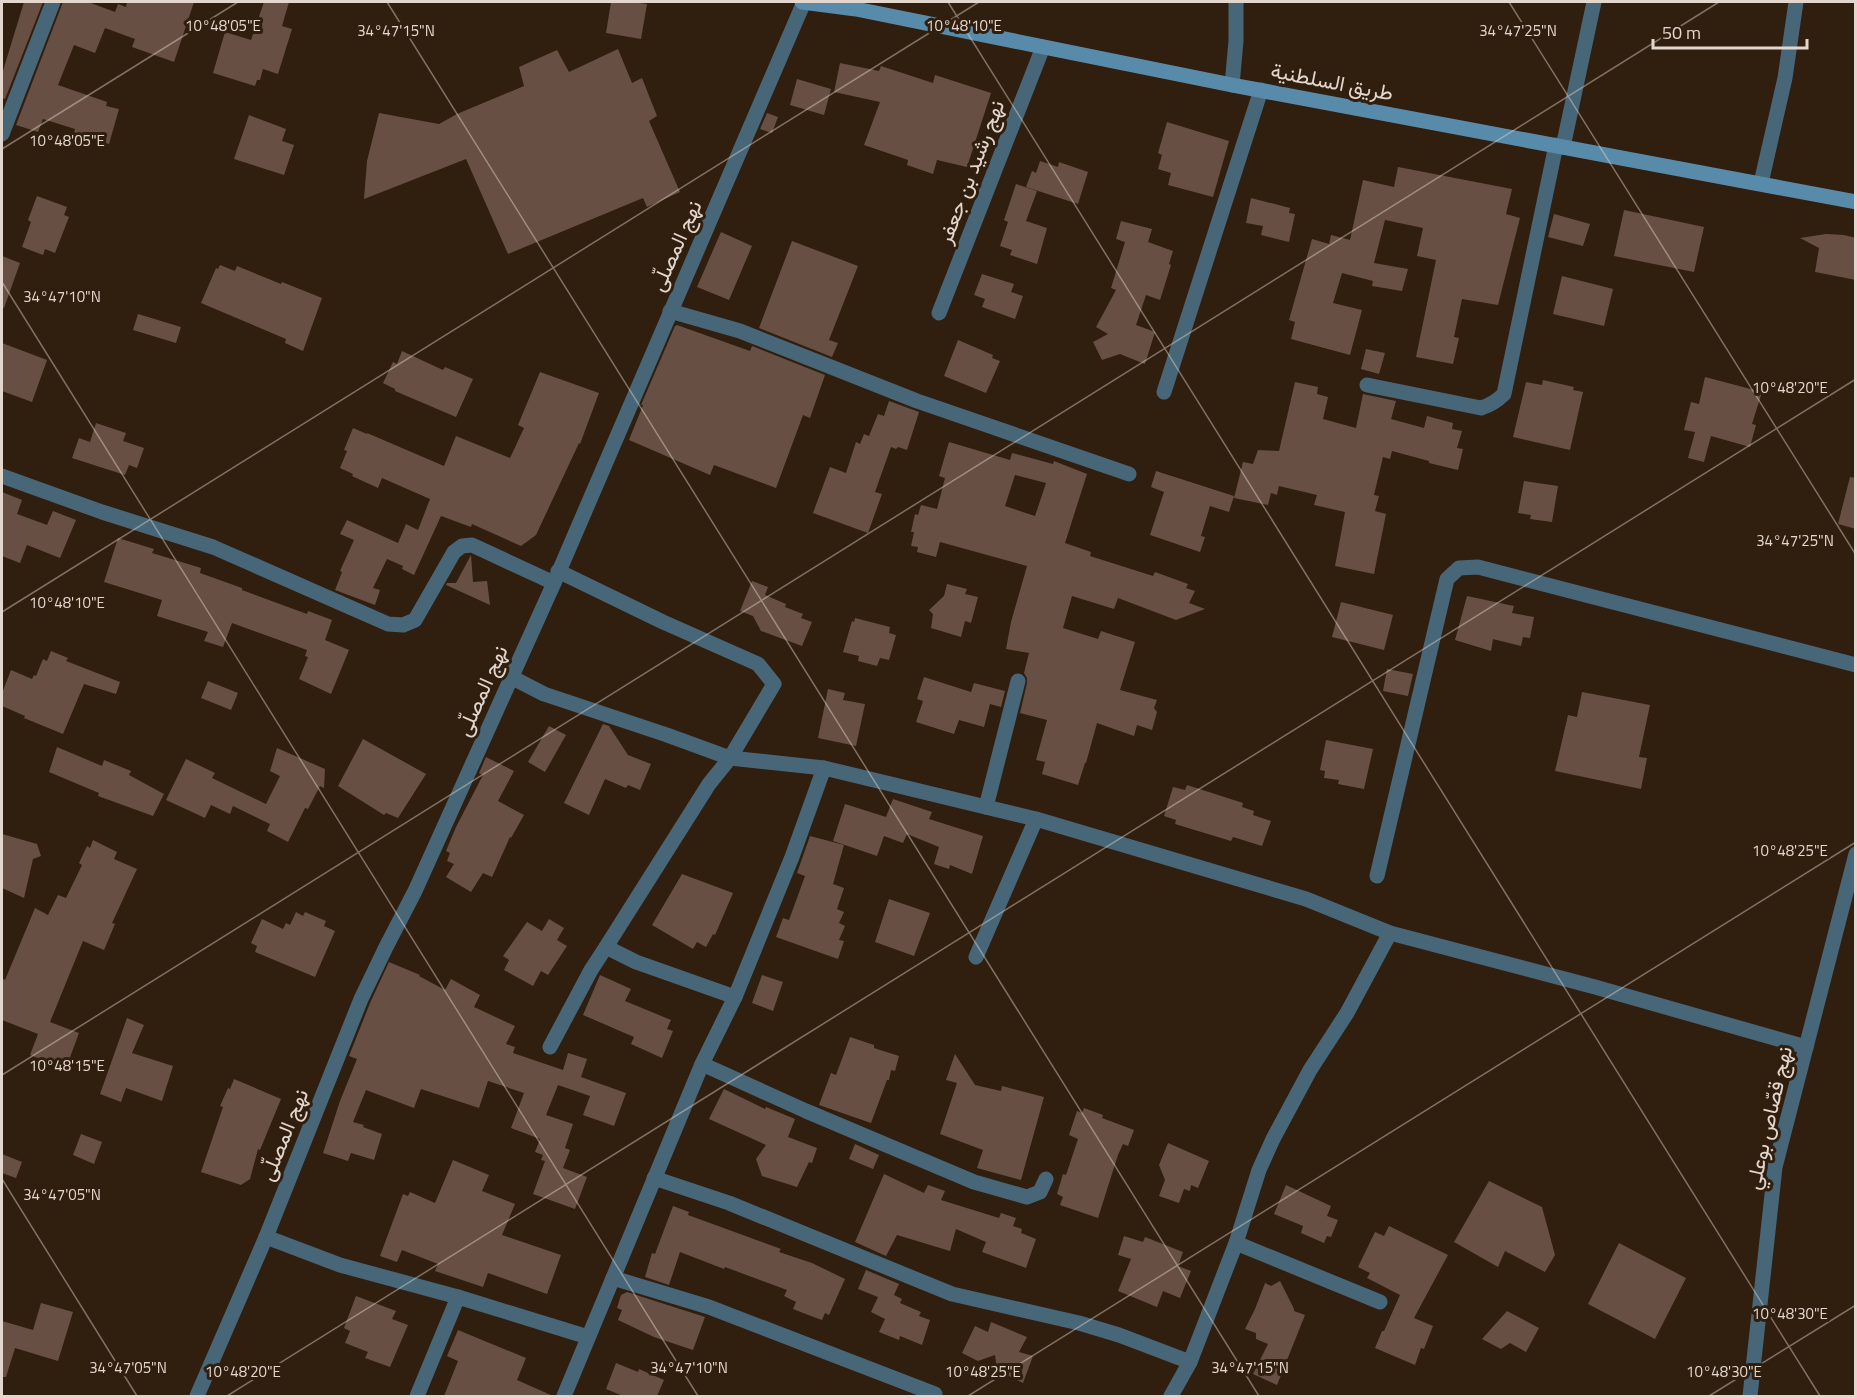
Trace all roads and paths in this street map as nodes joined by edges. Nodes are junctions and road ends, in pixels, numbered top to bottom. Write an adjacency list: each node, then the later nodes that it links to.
1 (53, 2): 9 (street)
2 (803, 2): 6 (main road, طريق السلطنية); 13 (street, نهج المصلّى)
3 (1236, 2): 7 (street)
4 (1594, 2): 10 (street)
5 (1796, 2): 11 (street)
6 (1043, 47): 7 (main road, طريق السلطنية); 14 (street, نهج رشيد بن جعفر)
7 (1232, 85): 8 (main road, طريق السلطنية)
8 (1261, 90): 10 (main road, طريق السلطنية); 16 (street)
9 (2, 134)
10 (1560, 146): 11 (main road, طريق السلطنية); 15 (street)
11 (1761, 183): 12 (main road, طريق السلطنية)
12 (1856, 202)
13 (670, 311): 17 (street); 19 (street, نهج المصلّى)
14 (939, 313)
15 (1367, 385)
16 (1164, 392)
17 (1129, 474)
18 (2, 476): 19 (street)
19 (556, 577): 21 (street, نهج المصلّى); 23 (street)
20 (1856, 665): 28 (street)
21 (511, 677): 23 (street); 38 (street, نهج المصلّى)
22 (1018, 681): 25 (street)
23 (730, 758): 24 (street); 30 (street)
24 (824, 768): 25 (street); 32 (street)
25 (986, 807): 26 (street)
26 (1036, 819): 29 (street); 31 (street)
27 (1855, 864): 34 (street, نهج قصّاص بوعلي)
28 (1377, 876)
29 (1390, 933): 34 (street); 39 (street)
30 (606, 947): 32 (street); 33 (street)
31 (976, 957)
32 (735, 997): 35 (street)
33 (550, 1047)
34 (1806, 1047): 50 (street, نهج قصّاص بوعلي)
35 (702, 1064): 36 (street); 37 (street)
36 (654, 1178): 40 (street); 44 (street)
37 (1046, 1179)
38 (266, 1237): 41 (street); 46 (street, نهج المصلّى)
39 (1236, 1243): 42 (street); 44 (street)
40 (612, 1278): 43 (street); 45 (street)
41 (458, 1298): 43 (street); 47 (street)
42 (1380, 1302)
43 (588, 1337): 48 (street)
44 (1190, 1362): 49 (street)
45 (935, 1394)
46 (197, 1396)
47 (417, 1396)
48 (564, 1396)
49 (1171, 1396)
50 (1750, 1396)

